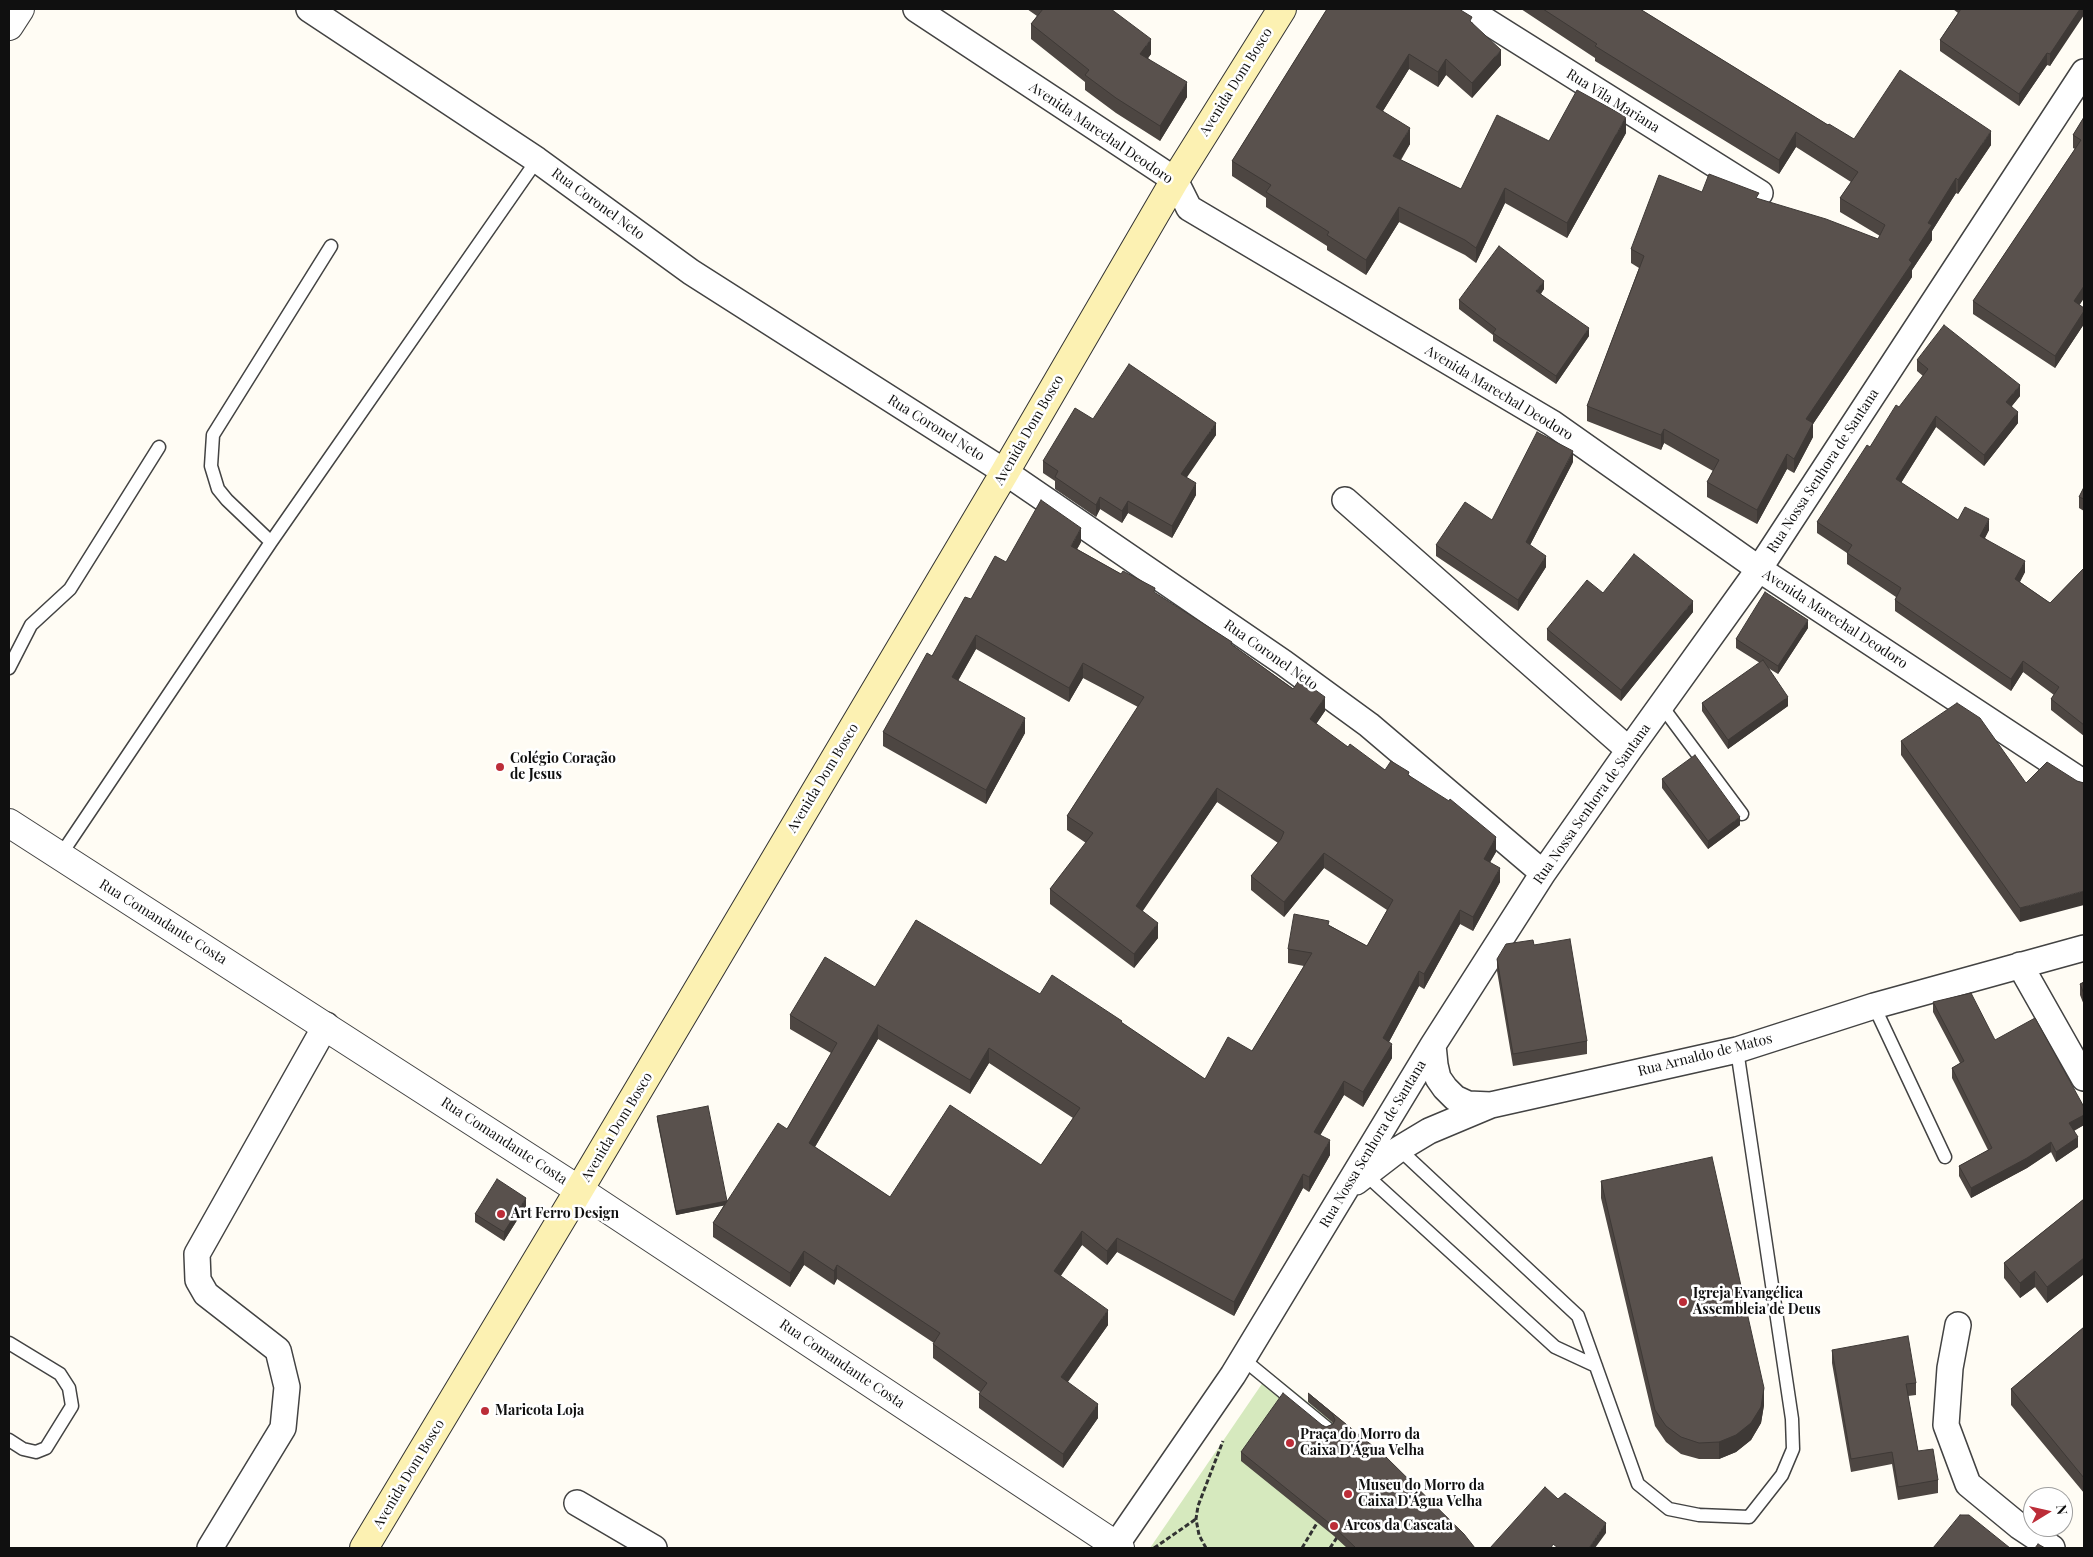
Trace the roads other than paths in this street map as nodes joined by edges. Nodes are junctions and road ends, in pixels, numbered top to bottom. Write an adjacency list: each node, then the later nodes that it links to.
1 (20, 9): 6 (street)
2 (309, 9): 8 (street, Rua Coronel Neto)
3 (916, 9): 9 (street, Avenida Marechal Deodoro)
4 (1282, 9): 9 (main road, Avenida Dom Bosco)
5 (1467, 9): 10 (street, Rua Vila Mariana)
6 (9, 26)
7 (2084, 72): 16 (street, Rua Nossa Senhora de Santana)
8 (537, 160): 13 (street, Rua Coronel Neto); 15 (lane)
9 (1175, 180): 13 (main road, Avenida Dom Bosco); 16 (street, Avenida Marechal Deodoro)
10 (1760, 193)
11 (331, 246): 15 (lane)
12 (159, 447): 17 (lane)
13 (1005, 472): 24 (street, Rua Coronel Neto); 36 (main road, Avenida Dom Bosco)
14 (1344, 500): 19 (street)
15 (271, 542): 23 (lane)
16 (1759, 569): 18 (street, Rua Nossa Senhora de Santana); 20 (street, Avenida Marechal Deodoro)
17 (9, 668)
18 (1661, 705): 19 (street, Rua Nossa Senhora de Santana); 21 (lane)
19 (1629, 750): 24 (street, Rua Nossa Senhora de Santana)
20 (2084, 783)
21 (1742, 814)
22 (9, 823): 23 (street, Rua Comandante Costa)
23 (60, 856): 28 (street, Rua Comandante Costa)
24 (1543, 873): 29 (street, Rua Nossa Senhora de Santana)
25 (2084, 948): 26 (street, Rua Arnaldo de Matos)
26 (2020, 965): 27 (street, Rua Arnaldo de Matos); 31 (street)
27 (1874, 1006): 30 (street, Rua Arnaldo de Matos); 34 (lane)
28 (326, 1025): 36 (street, Rua Comandante Costa); 46 (street)
29 (1433, 1045): 32 (street); 37 (street, Rua Nossa Senhora de Santana)
30 (1737, 1050): 32 (street, Rua Arnaldo de Matos); 41 (lane)
31 (2084, 1078)
32 (1491, 1105): 33 (street, Rua Arnaldo de Matos)
33 (1399, 1149): 35 (street, Rua Arnaldo de Matos); 41 (lane)
34 (1945, 1156)
35 (1364, 1174): 37 (street, Rua Arnaldo de Matos); 41 (lane)
36 (579, 1190): 45 (street, Rua Comandante Costa); 47 (main road, Avenida Dom Bosco)
37 (1343, 1194): 40 (street, Rua Nossa Senhora de Santana)
38 (1958, 1325): 49 (street)
39 (9, 1343): 43 (lane)
40 (1243, 1359): 42 (lane); 45 (street, Rua Nossa Senhora de Santana)
41 (1596, 1366)
42 (1327, 1428)
43 (9, 1440)
44 (577, 1503): 48 (street)
45 (1118, 1547)
46 (210, 1548)
47 (364, 1548)
48 (654, 1548)
49 (2052, 1548)

